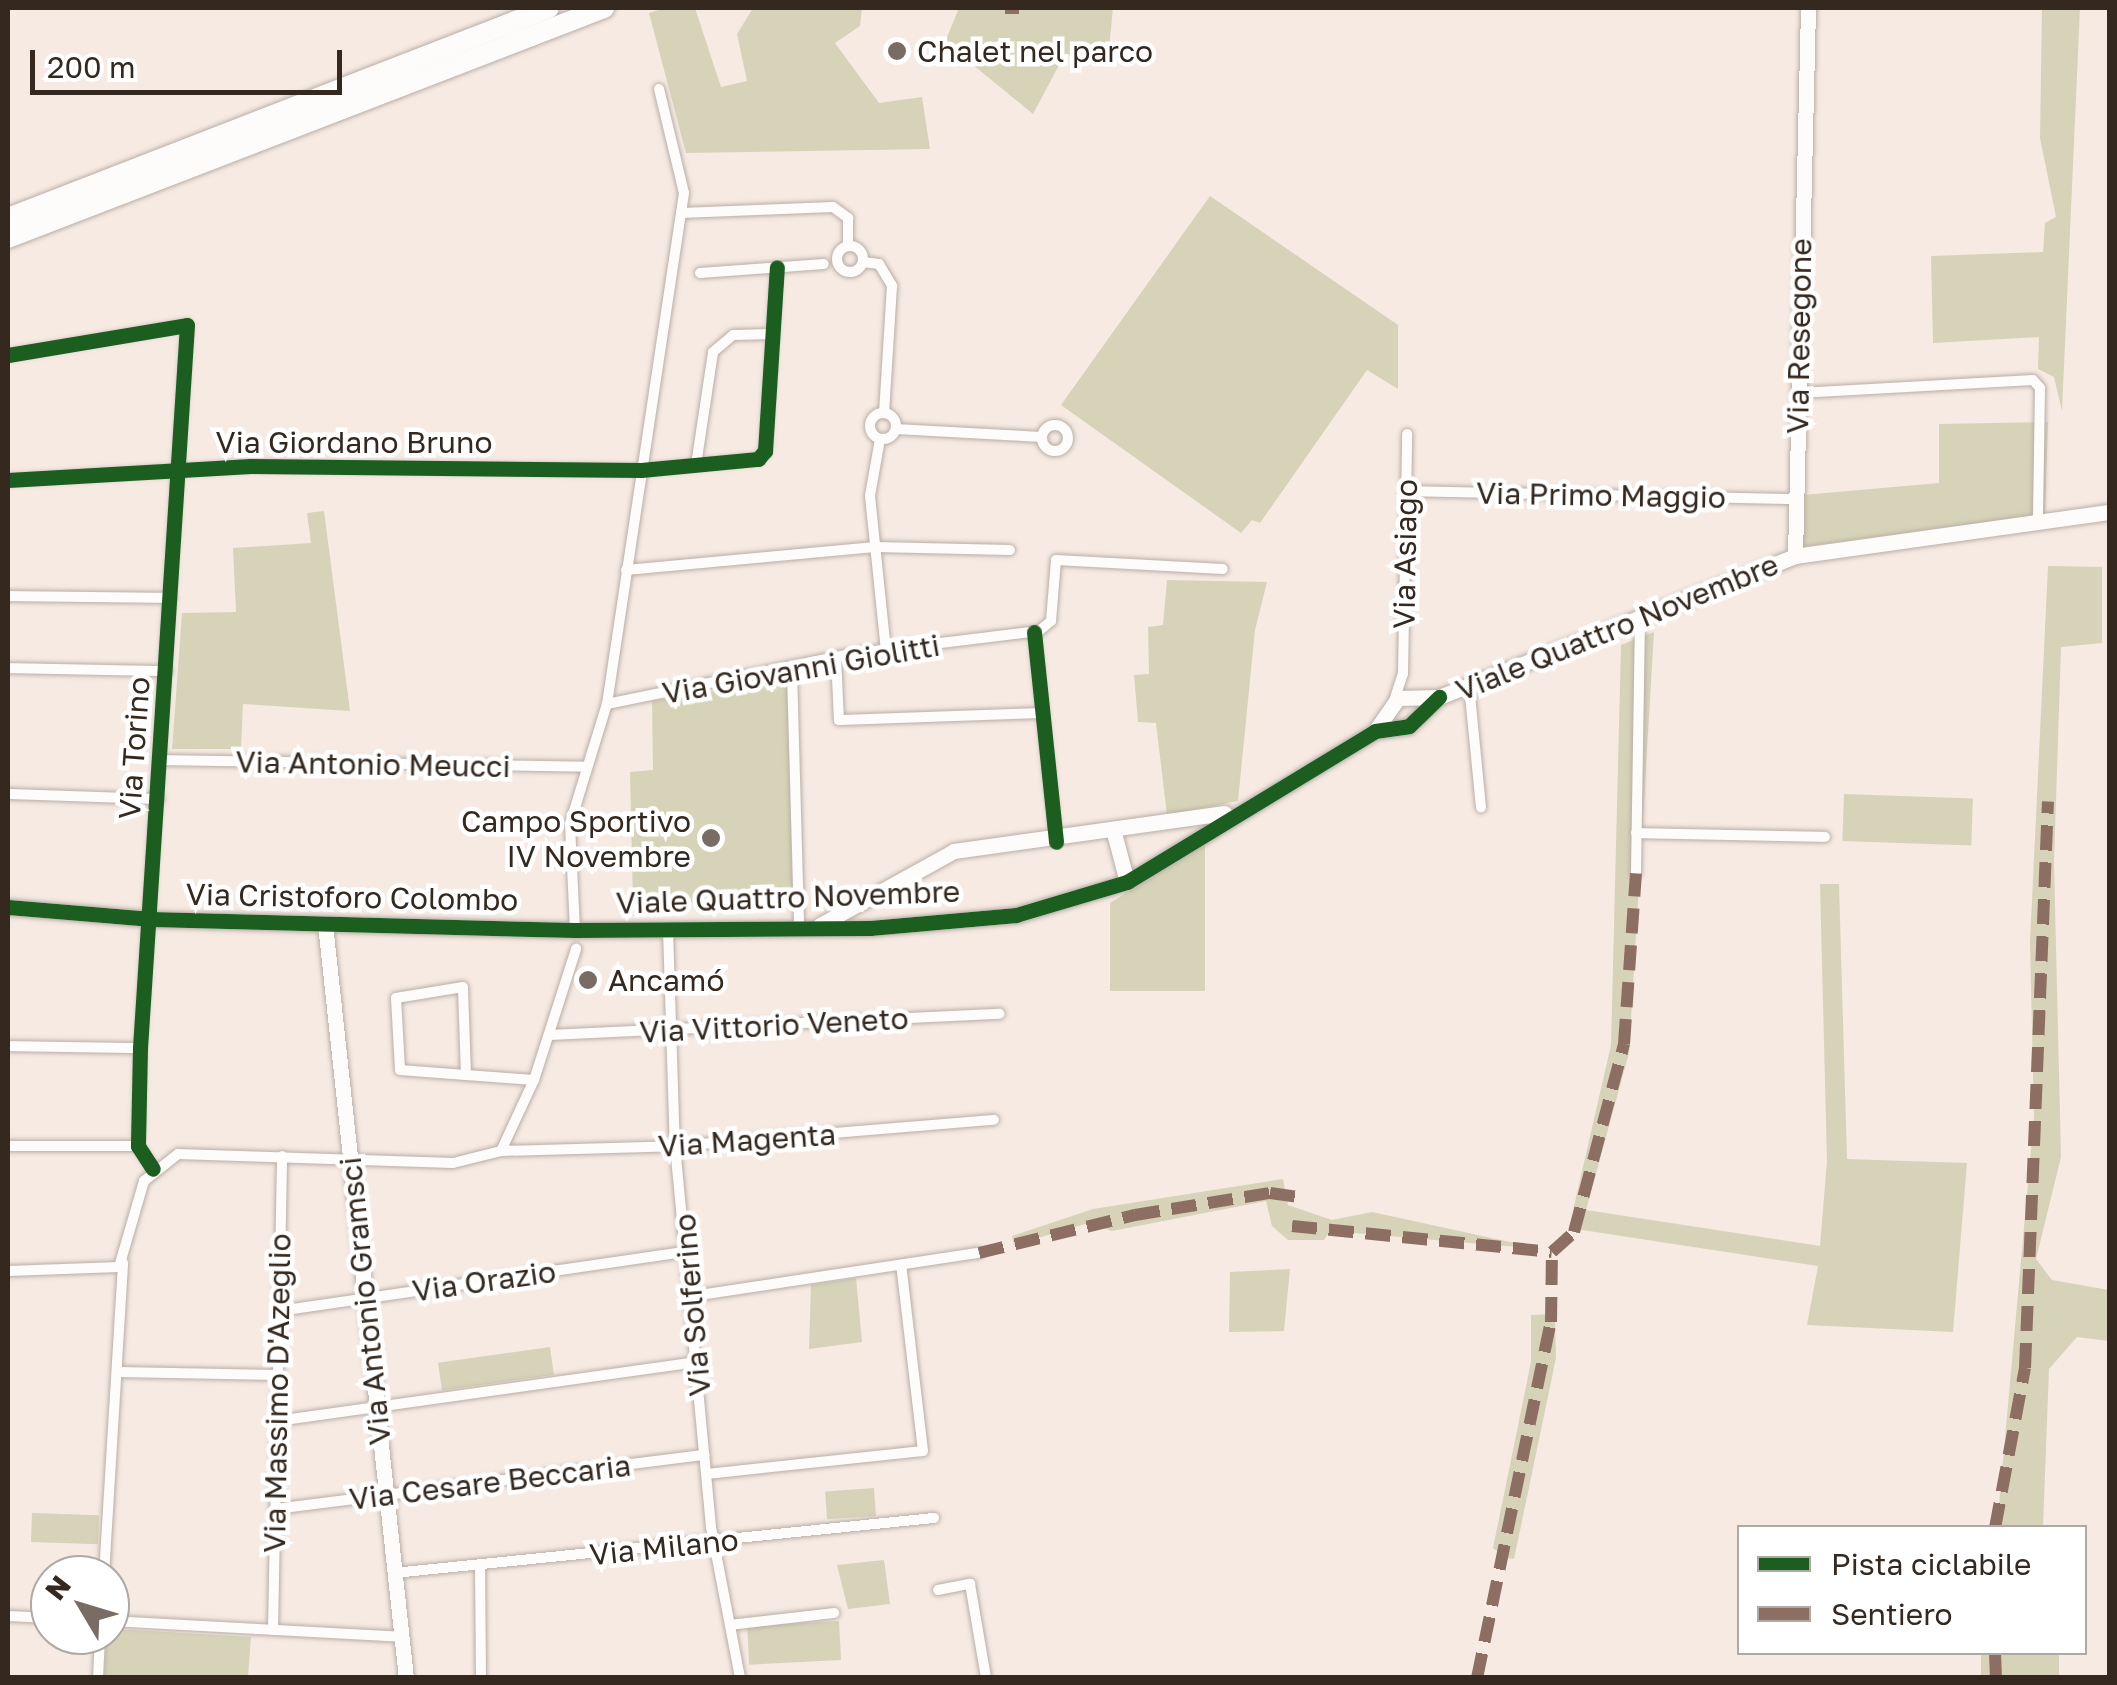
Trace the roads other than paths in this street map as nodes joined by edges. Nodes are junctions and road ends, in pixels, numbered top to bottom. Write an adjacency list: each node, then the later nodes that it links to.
1 (550, 8): 6 (highway)
2 (604, 8): 7 (highway)
3 (1808, 8): 15 (street, Via Resegone)
4 (659, 89): 5 (street)
5 (680, 214): 8 (street); 22 (street)
6 (8, 218)
7 (8, 238)
8 (848, 246): 9 (street); 9 (street)
9 (863, 262): 16 (street)
10 (824, 264): 11 (street)
11 (777, 267): 12 (street); 13 (street)
12 (700, 273)
13 (773, 334): 21 (street); 21 (street, Via Giordano Bruno)
14 (8, 355): 23 (street, Via Torino)
15 (1799, 393): 26 (street, Via Resegone); 28 (street)
16 (884, 413): 17 (street); 20 (street)
17 (896, 429): 19 (street); 20 (street)
18 (1406, 434): 25 (street, Via Asiago)
19 (1042, 437)
20 (880, 439): 29 (street)
21 (696, 465): 22 (street, Via Giordano Bruno)
22 (640, 470): 23 (street, Via Giordano Bruno); 33 (street)
23 (179, 471): 24 (street, Via Giordano Bruno); 35 (street, Via Torino)
24 (8, 480)
25 (1406, 491): 26 (street, Via Primo Maggio); 45 (street, Via Asiago)
26 (1795, 498): 31 (street, Via Resegone)
27 (2110, 512): 28 (street, Viale Quattro Novembre)
28 (2038, 520): 31 (street, Viale Quattro Novembre)
29 (875, 547): 30 (street); 33 (street); 38 (street)
30 (1010, 550)
31 (1795, 556): 36 (street, Viale Quattro Novembre)
32 (1223, 569): 37 (street)
33 (626, 570): 44 (street)
34 (8, 596): 35 (street)
35 (171, 598): 41 (street, Via Torino)
36 (1640, 617): 43 (street, Viale Quattro Novembre); 56 (street)
37 (1034, 632): 38 (street, Via Giovanni Giolitti); 46 (street)
38 (886, 650): 39 (street, Via Giovanni Giolitti)
39 (836, 657): 42 (street, Via Giovanni Giolitti); 46 (street)
40 (8, 668): 41 (street)
41 (166, 670): 49 (street, Via Torino)
42 (792, 671): 44 (street, Via Giovanni Giolitti); 65 (street)
43 (1469, 685): 45 (street, Viale Quattro Novembre); 53 (street)
44 (606, 704): 50 (street)
45 (1404, 705): 47 (street); 47 (street); 48 (street, Viale Quattro Novembre)
46 (1043, 713): 58 (street)
47 (1398, 727): 48 (street, Viale Quattro Novembre)
48 (1374, 731): 54 (street, Viale Quattro Novembre)
49 (161, 760): 50 (street, Via Antonio Meucci); 52 (street, Via Torino)
50 (585, 767): 67 (street)
51 (8, 794): 52 (street)
52 (158, 799): 63 (street, Via Torino)
53 (1480, 807)
54 (1233, 811): 55 (street, Viale Quattro Novembre); 60 (street, Viale Quattro Novembre)
55 (1114, 833): 58 (street, Viale Quattro Novembre); 60 (street)
56 (1636, 833): 57 (street); 59 (street)
57 (1825, 837)
58 (1056, 842): 62 (street, Viale Quattro Novembre)
59 (1636, 873)
60 (1128, 882): 66 (street, Viale Quattro Novembre)
61 (8, 907): 63 (street, Via Cristoforo Colombo)
62 (862, 907): 65 (street, Viale Quattro Novembre); 66 (street)
63 (151, 919): 64 (street, Via Cristoforo Colombo); 74 (street, Via Torino)
64 (325, 924): 67 (street, Via Cristoforo Colombo); 83 (street, Via Antonio Gramsci)
65 (806, 928): 66 (street, Viale Quattro Novembre); 68 (street, Viale Quattro Novembre)
66 (870, 928)
67 (575, 930): 68 (street, Viale Quattro Novembre)
68 (668, 930): 71 (street, Via Solferino)
69 (576, 949): 72 (street)
70 (1000, 1014): 71 (street, Via Vittorio Veneto)
71 (672, 1030): 72 (street, Via Vittorio Veneto); 80 (street, Via Solferino)
72 (549, 1035): 76 (street)
73 (8, 1046): 74 (street)
74 (140, 1048): 79 (street, Via Torino)
75 (466, 1075): 75 (street); 76 (street)
76 (534, 1080): 81 (street)
77 (994, 1120): 80 (street, Via Magenta)
78 (8, 1146): 79 (street)
79 (138, 1146): 84 (street)
80 (675, 1146): 81 (street, Via Magenta); 85 (street, Via Solferino)
81 (500, 1151): 83 (street, Via Magenta)
82 (282, 1156): 83 (street, Via Magenta); 84 (street, Via Magenta); 92 (street, Via Massimo D'Azeglio)
83 (350, 1158): 91 (street, Via Antonio Gramsci)
84 (153, 1168): 87 (street)
85 (688, 1251): 90 (street, Via Solferino); 91 (street, Via Orazio)
86 (979, 1253): 88 (street)
87 (123, 1263): 89 (street); 94 (street)
88 (901, 1265): 90 (street); 99 (street)
89 (8, 1271)
90 (693, 1296): 93 (street, Via Solferino)
91 (364, 1298): 92 (street, Via Orazio); 96 (street, Via Antonio Gramsci)
92 (279, 1311): 95 (street, Via Massimo D'Azeglio)
93 (698, 1362): 96 (street); 98 (street, Via Solferino)
94 (118, 1372): 95 (street); 104 (street)
95 (278, 1375): 97 (street, Via Massimo D'Azeglio)
96 (377, 1407): 97 (street); 100 (street, Via Antonio Gramsci)
97 (277, 1422): 101 (street, Via Massimo D'Azeglio)
98 (705, 1454): 99 (street, Via Solferino); 100 (street, Via Cesare Beccaria)
99 (706, 1474): 103 (street, Via Solferino)
100 (386, 1495): 101 (street, Via Cesare Beccaria); 106 (street, Via Antonio Gramsci)
101 (275, 1509): 111 (street, Via Massimo D'Azeglio)
102 (934, 1518): 103 (street, Via Milano)
103 (713, 1542): 105 (street, Via Milano); 110 (street, Via Solferino)
104 (105, 1555)
105 (480, 1564): 106 (street, Via Milano); 114 (street)
106 (394, 1573): 112 (street, Via Antonio Gramsci)
107 (938, 1590): 116 (street)
108 (834, 1613): 110 (street)
109 (130, 1622): 111 (street)
110 (730, 1625): 115 (street, Via Solferino)
111 (273, 1630): 112 (street)
112 (401, 1638): 113 (street, Via Antonio Gramsci)
113 (406, 1678)
114 (481, 1678)
115 (740, 1678)
116 (986, 1678)

